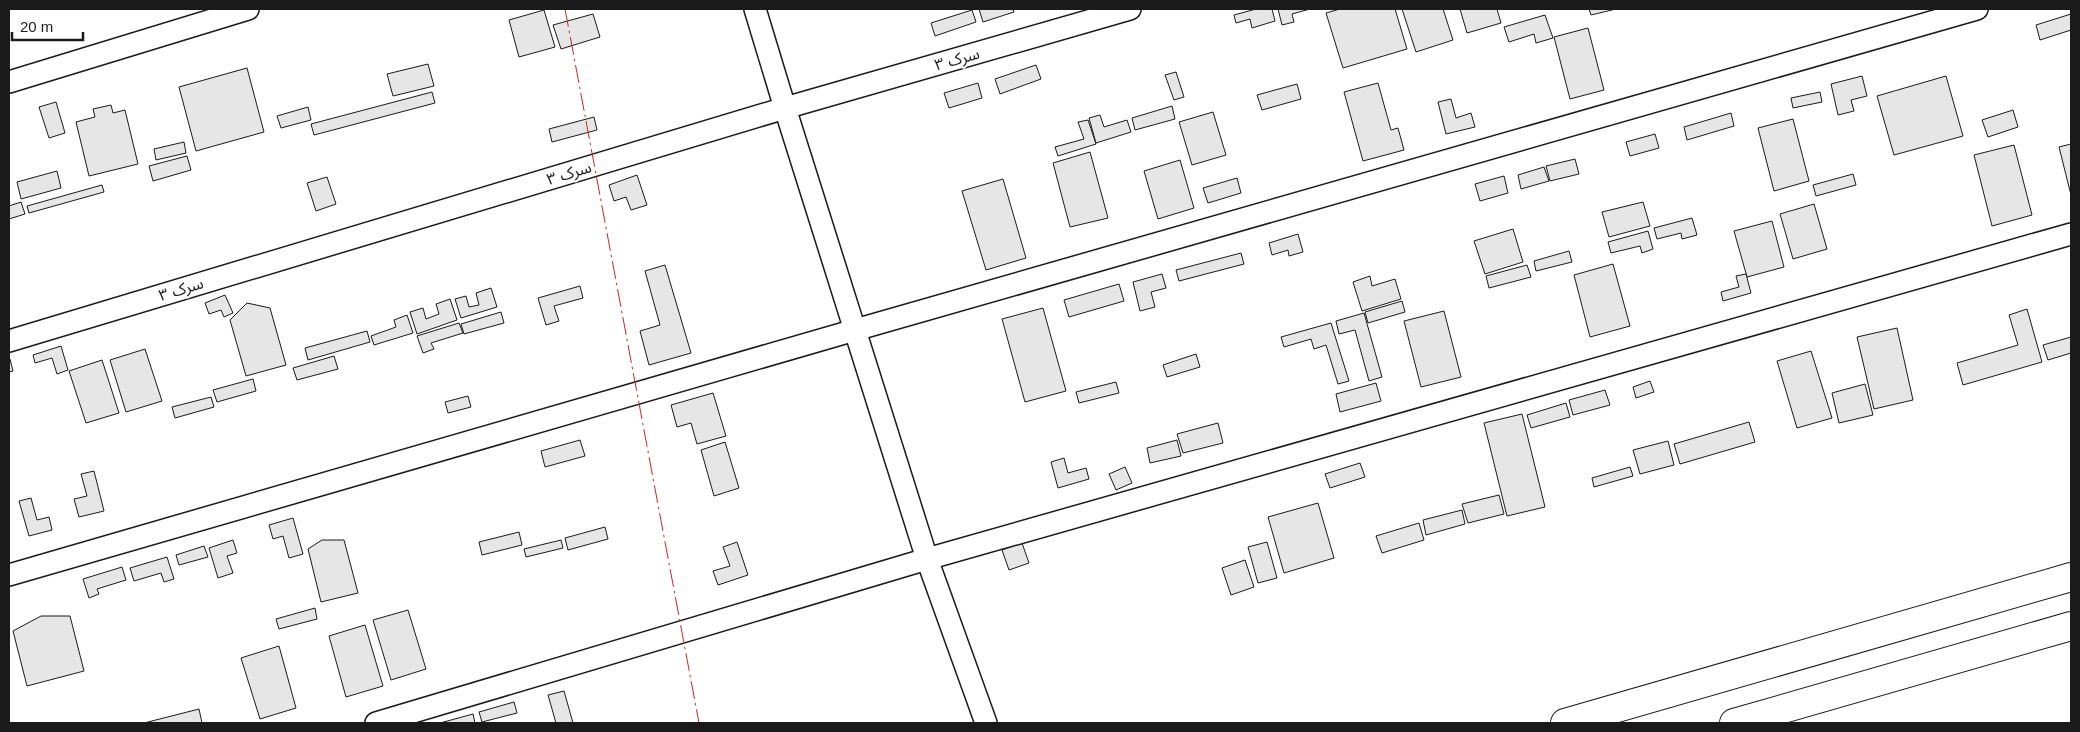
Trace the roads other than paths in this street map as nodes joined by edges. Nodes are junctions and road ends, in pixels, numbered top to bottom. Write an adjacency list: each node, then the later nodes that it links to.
1 (248, 9): 5 (street)
2 (755, 9): 6 (street)
3 (1130, 9): 6 (street, سرک ۳)
4 (1977, 9): 8 (street)
5 (9, 82)
6 (785, 108): 8 (street); 9 (street, سرک ۳)
7 (2071, 234): 10 (street)
8 (855, 330): 10 (street); 11 (street)
9 (9, 341)
10 (927, 559): 14 (street); 15 (street)
11 (9, 575)
12 (2071, 577): 16 (main road)
13 (2071, 626): 17 (main road)
14 (376, 723)
15 (986, 723)
16 (1565, 723)
17 (1734, 723)

